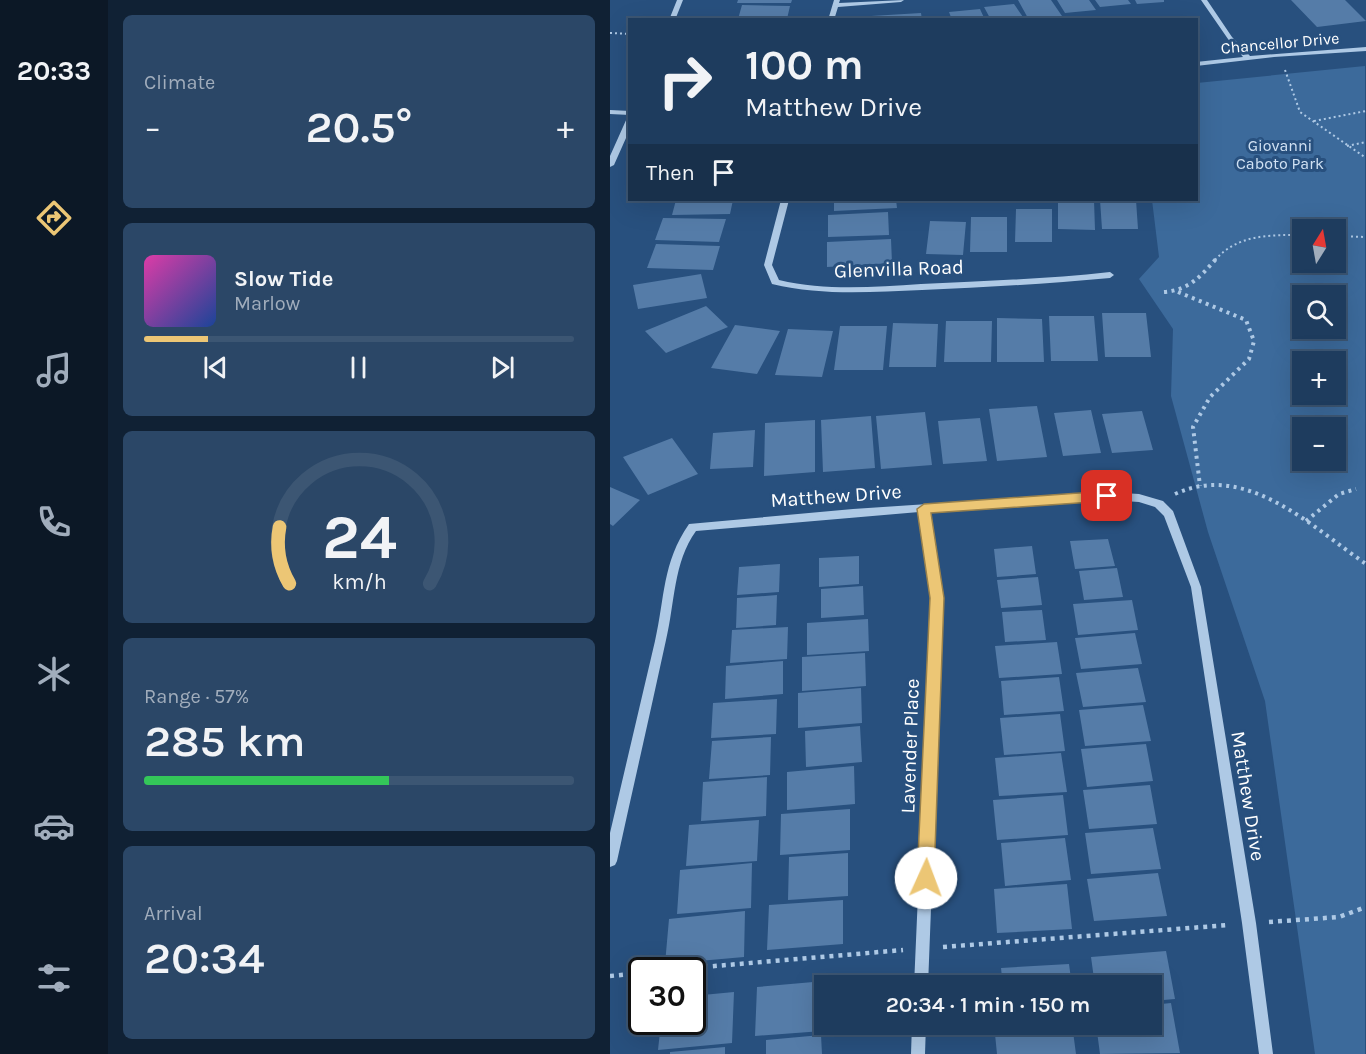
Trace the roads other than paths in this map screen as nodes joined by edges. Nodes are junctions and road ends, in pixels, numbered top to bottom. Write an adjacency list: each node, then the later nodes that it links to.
1 (680, 0): 5 (street)
2 (901, 0): 4 (street)
3 (1204, 0): 8 (street)
4 (836, 2): 6 (street)
5 (673, 18)
6 (832, 18)
7 (1366, 49): 8 (street, Chancellor Drive)
8 (1248, 58): 9 (street, Chancellor Drive)
9 (1198, 64)
10 (610, 112): 11 (street)
11 (628, 113)
12 (628, 124): 13 (street)
13 (610, 165)
14 (785, 201): 15 (street, Glenvilla Road)
15 (1110, 275)
16 (924, 509): 17 (street, Matthew Drive); 18 (street, Lavender Place); 21 (street, Matthew Drive)
17 (610, 861)
18 (922, 975)
19 (919, 1035): 20 (street)
20 (918, 1054)
21 (1266, 1054)

